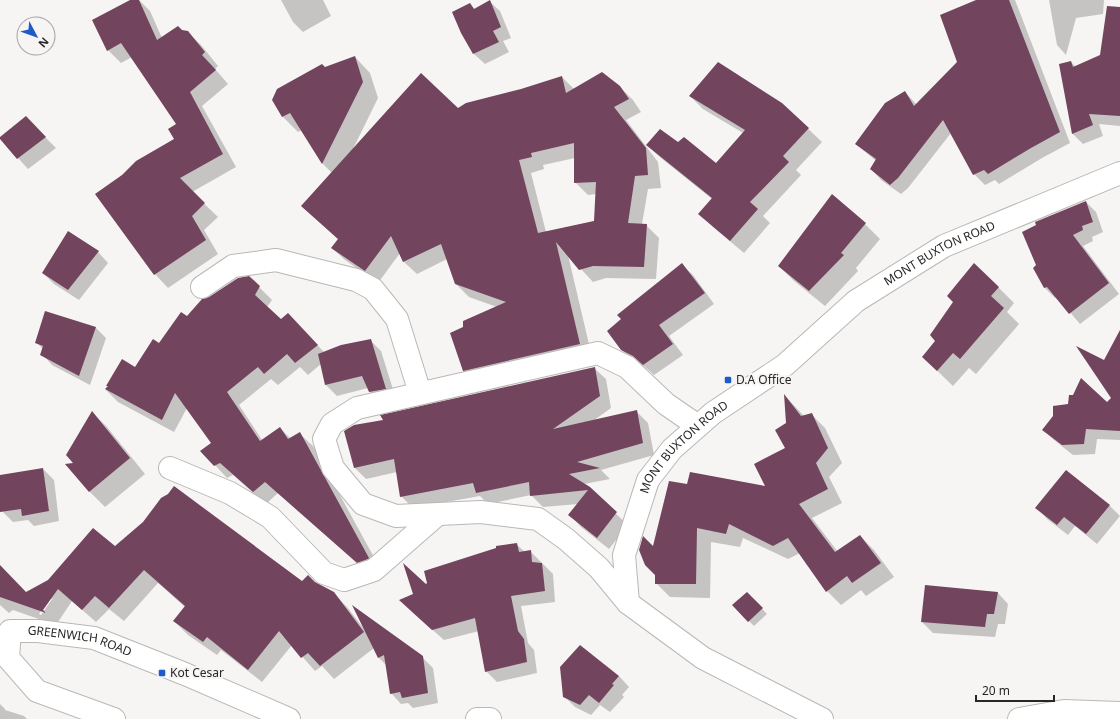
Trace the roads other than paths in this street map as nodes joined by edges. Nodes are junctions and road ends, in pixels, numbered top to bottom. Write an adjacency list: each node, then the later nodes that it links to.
1 (1120, 173): 4 (street, MONT BUXTON ROAD)
2 (202, 287): 3 (street)
3 (420, 393): 4 (street); 6 (street)
4 (698, 426): 7 (street, MONT BUXTON ROAD)
5 (170, 468): 6 (street)
6 (438, 514): 7 (street)
7 (628, 603): 14 (street)
8 (5, 628): 10 (street, GREENWICH ROAD); 11 (street, GREENWICH ROAD)
9 (1120, 713): 15 (street)
10 (114, 719)
11 (289, 719)
12 (477, 719): 13 (street)
13 (490, 719)
14 (822, 719)
15 (1018, 719)

